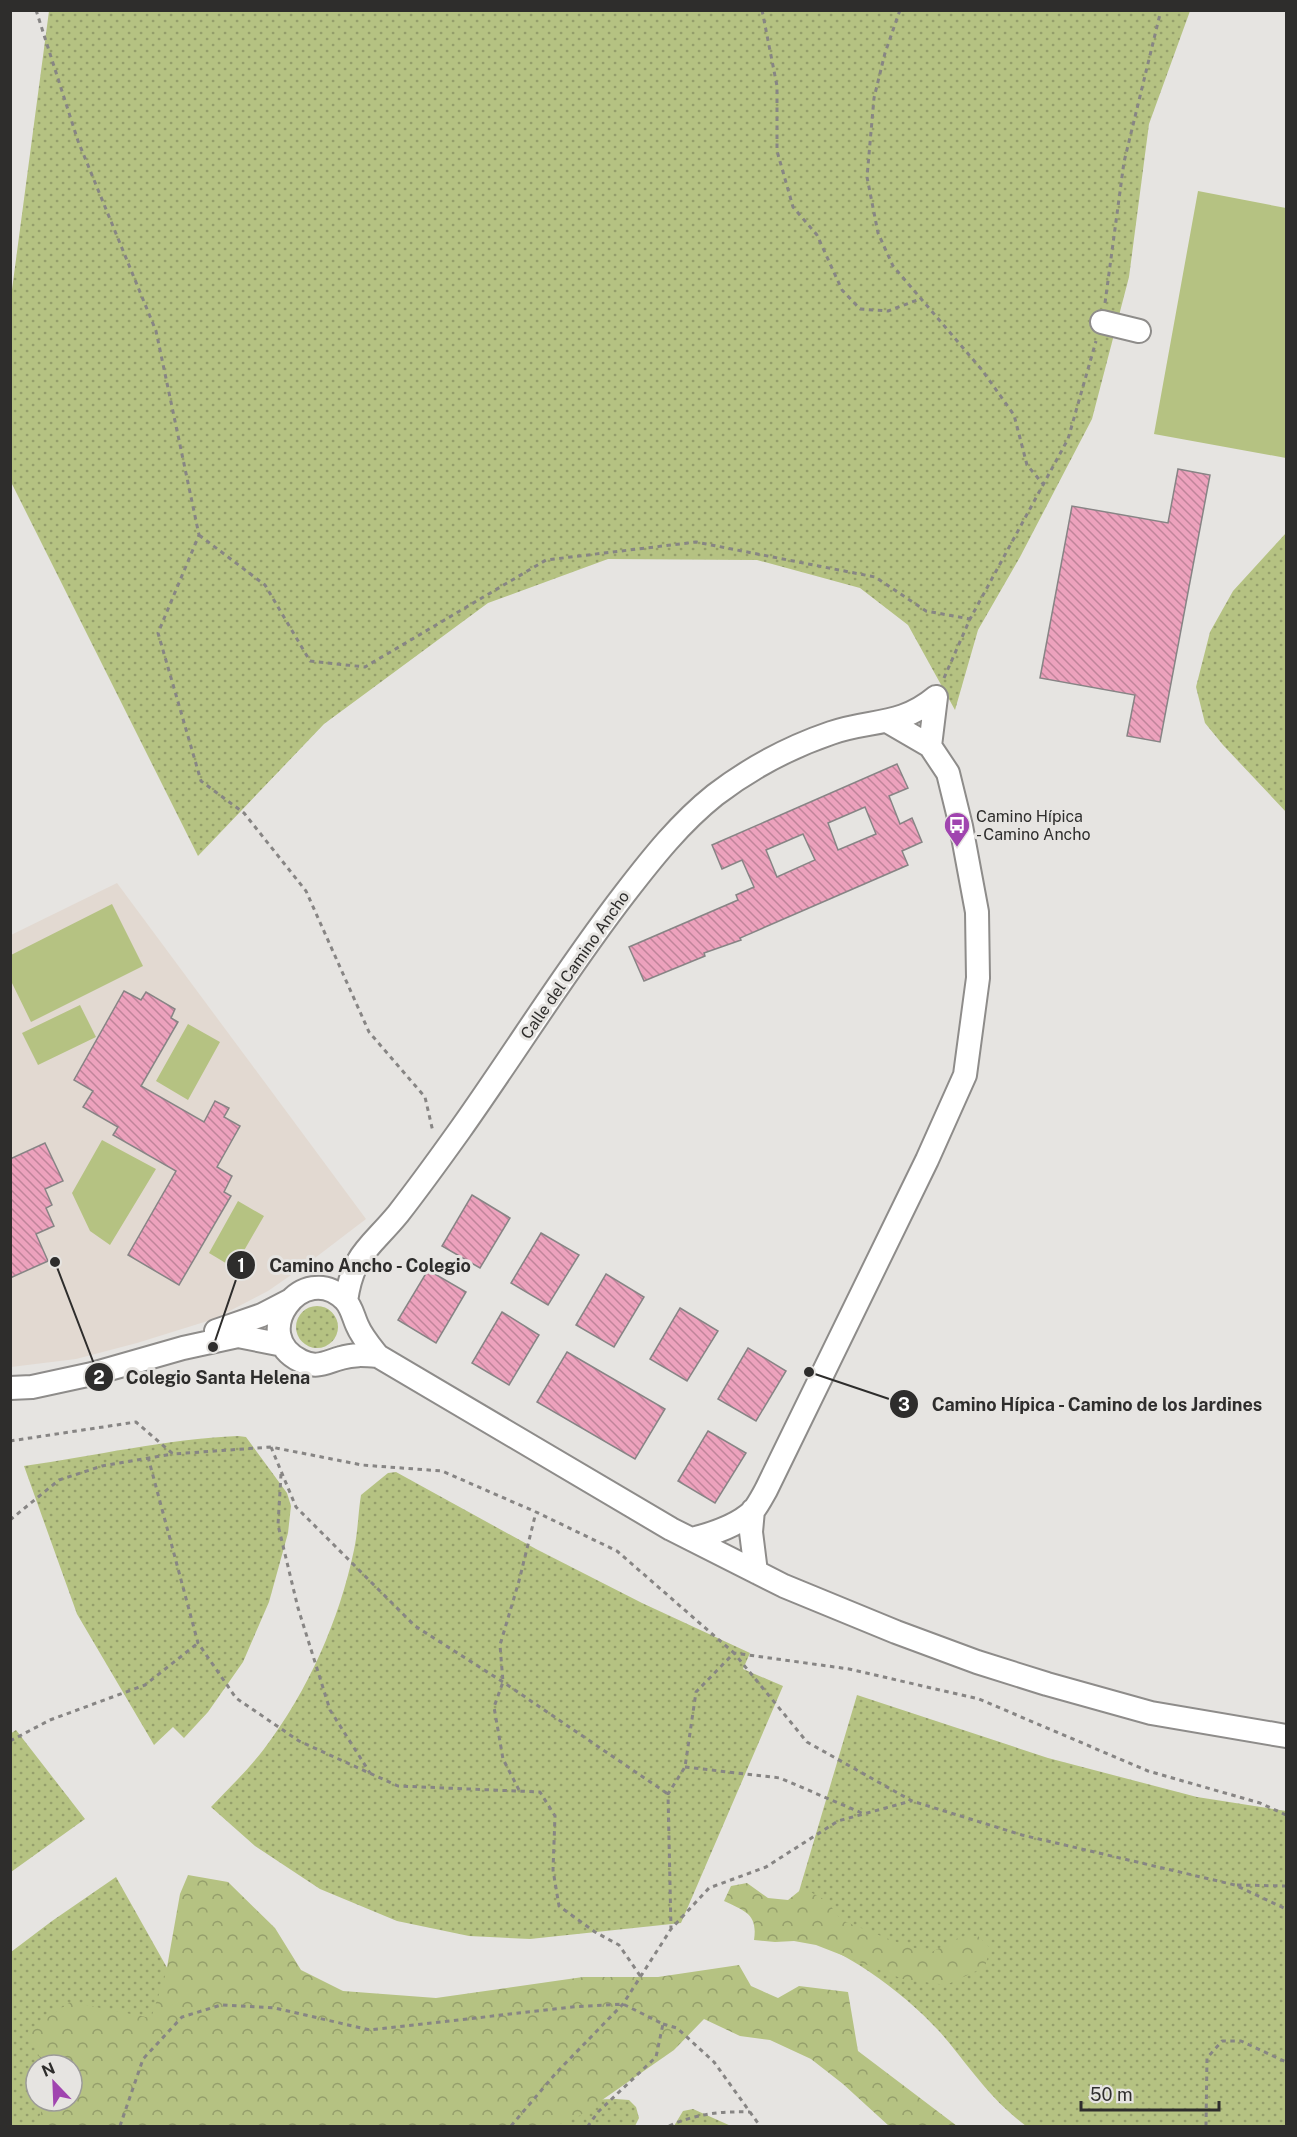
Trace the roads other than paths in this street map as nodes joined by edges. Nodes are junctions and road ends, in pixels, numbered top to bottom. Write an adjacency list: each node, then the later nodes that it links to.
1 (1102, 322): 2 (street)
2 (1139, 331)
3 (886, 721): 4 (street); 4 (street, Calle del Camino Ancho); 6 (street, Calle del Camino Ancho)
4 (930, 746): 13 (street)
5 (289, 1301): 6 (street); 8 (street); 9 (street)
6 (346, 1301): 7 (street)
7 (356, 1324): 10 (street); 11 (street)
8 (283, 1345): 9 (street); 11 (street)
9 (183, 1348): 12 (street)
10 (378, 1356): 11 (street); 14 (street)
11 (340, 1358)
12 (10, 1388)
13 (753, 1510): 14 (street); 15 (street)
14 (692, 1539): 15 (street)
15 (756, 1572): 16 (street)
16 (1287, 1736)

